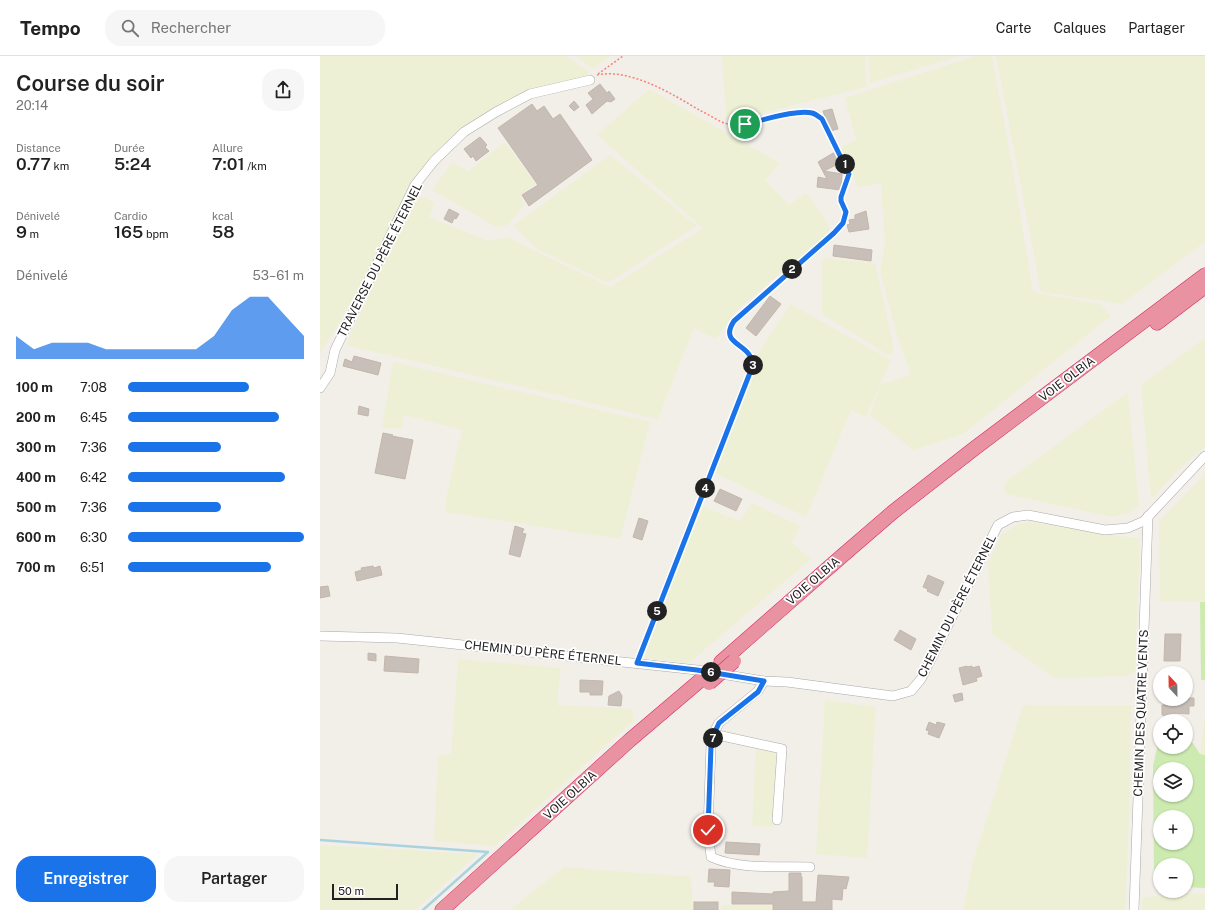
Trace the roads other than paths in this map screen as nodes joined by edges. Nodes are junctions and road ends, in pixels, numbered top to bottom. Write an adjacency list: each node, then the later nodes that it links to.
1 (593, 78): 4 (street, TRAVERSE DU PÈRE ÉTERNEL)
2 (1205, 275): 8 (highway, VOIE OLBIA)
3 (1205, 287): 8 (highway, VOIE OLBIA)
4 (320, 388)
5 (1205, 456): 6 (street, CHEMIN DU PÈRE ÉTERNEL)
6 (1148, 516): 10 (street, CHEMIN DU PÈRE ÉTERNEL); 16 (street, CHEMIN DES QUATRE VENTS)
7 (320, 636): 10 (street, CHEMIN DU PÈRE ÉTERNEL)
8 (727, 662): 9 (highway, VOIE OLBIA, bridge)
9 (706, 681): 14 (highway, VOIE OLBIA); 15 (highway, VOIE OLBIA)
10 (764, 681): 11 (street)
11 (714, 734): 12 (street); 13 (street)
12 (777, 820)
13 (810, 867)
14 (442, 910)
15 (454, 910)
16 (1134, 910)

